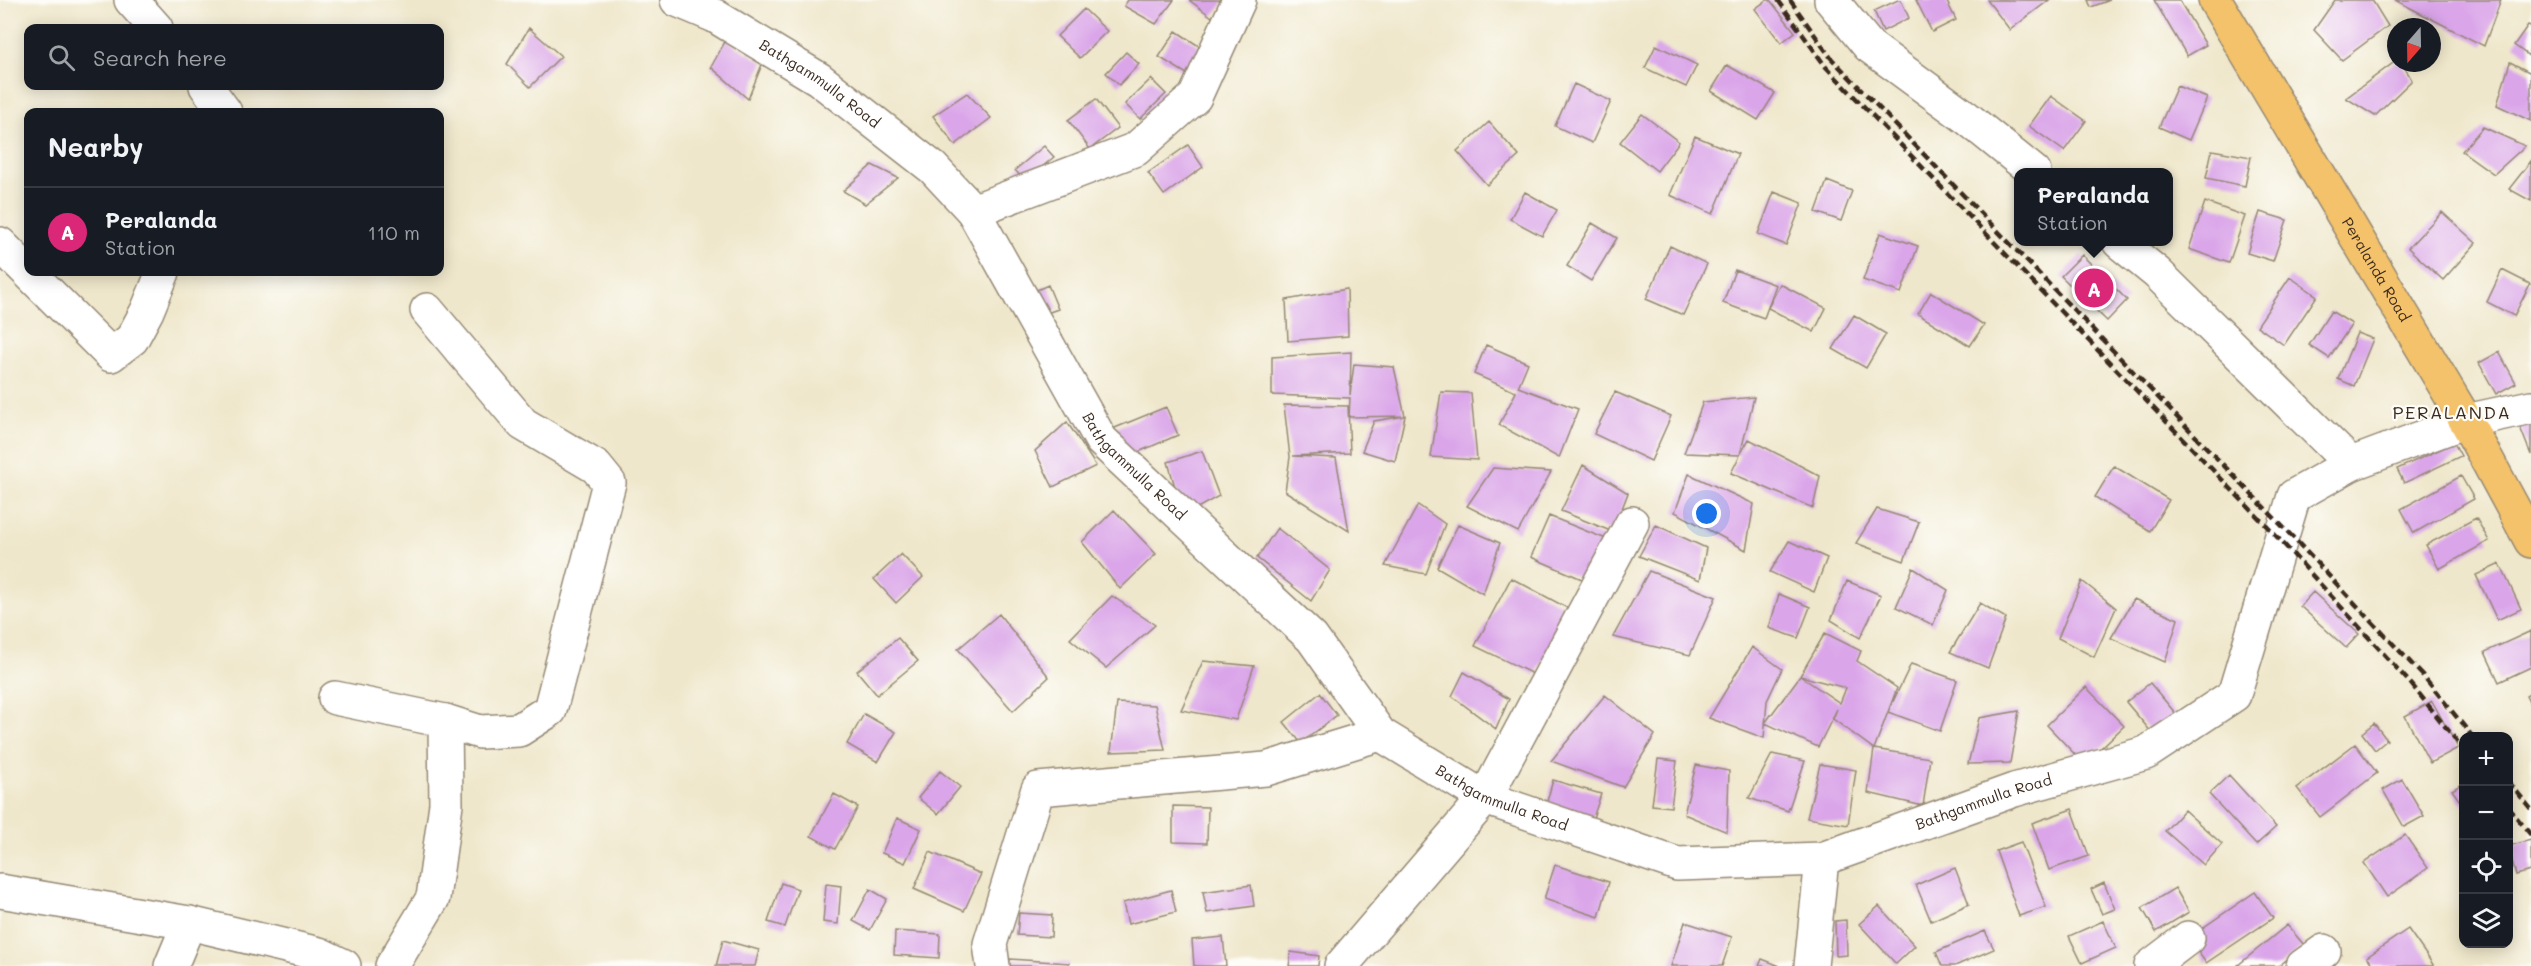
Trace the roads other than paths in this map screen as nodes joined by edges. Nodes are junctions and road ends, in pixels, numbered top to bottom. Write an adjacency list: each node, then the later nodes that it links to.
1 (131, 0): 7 (street)
2 (677, 0): 6 (street, Bathgammulla Road)
3 (1239, 0): 11 (street)
4 (1831, 0): 10 (street)
5 (2215, 0): 19 (main road, Peralanda Road)
6 (721, 8): 11 (street, Bathgammulla Road)
7 (152, 24)
8 (209, 90): 9 (street)
9 (223, 108)
10 (2029, 168)
11 (973, 211): 25 (street, Bathgammulla Road)
12 (0, 244): 14 (street)
13 (2124, 246): 20 (street)
14 (24, 268)
15 (32, 276): 16 (street)
16 (161, 276)
17 (427, 310): 24 (street)
18 (2531, 407): 19 (street, Bathgammulla Road)
19 (2466, 421): 20 (street, Bathgammulla Road); 22 (main road, Peralanda Road)
20 (2351, 464): 27 (street, Bathgammulla Road)
21 (1632, 523): 26 (street)
22 (2531, 541)
23 (335, 698): 24 (street)
24 (446, 721): 33 (street)
25 (1380, 734): 26 (street, Bathgammulla Road); 34 (street)
26 (1485, 798): 27 (street, Bathgammulla Road); 35 (street)
27 (1821, 859): 36 (street)
28 (0, 891): 29 (street)
29 (189, 923): 31 (street); 32 (street)
30 (2188, 938): 37 (street)
31 (171, 966)
32 (344, 966)
33 (392, 966)
34 (993, 966)
35 (1341, 966)
36 (1811, 966)
37 (2151, 966)

